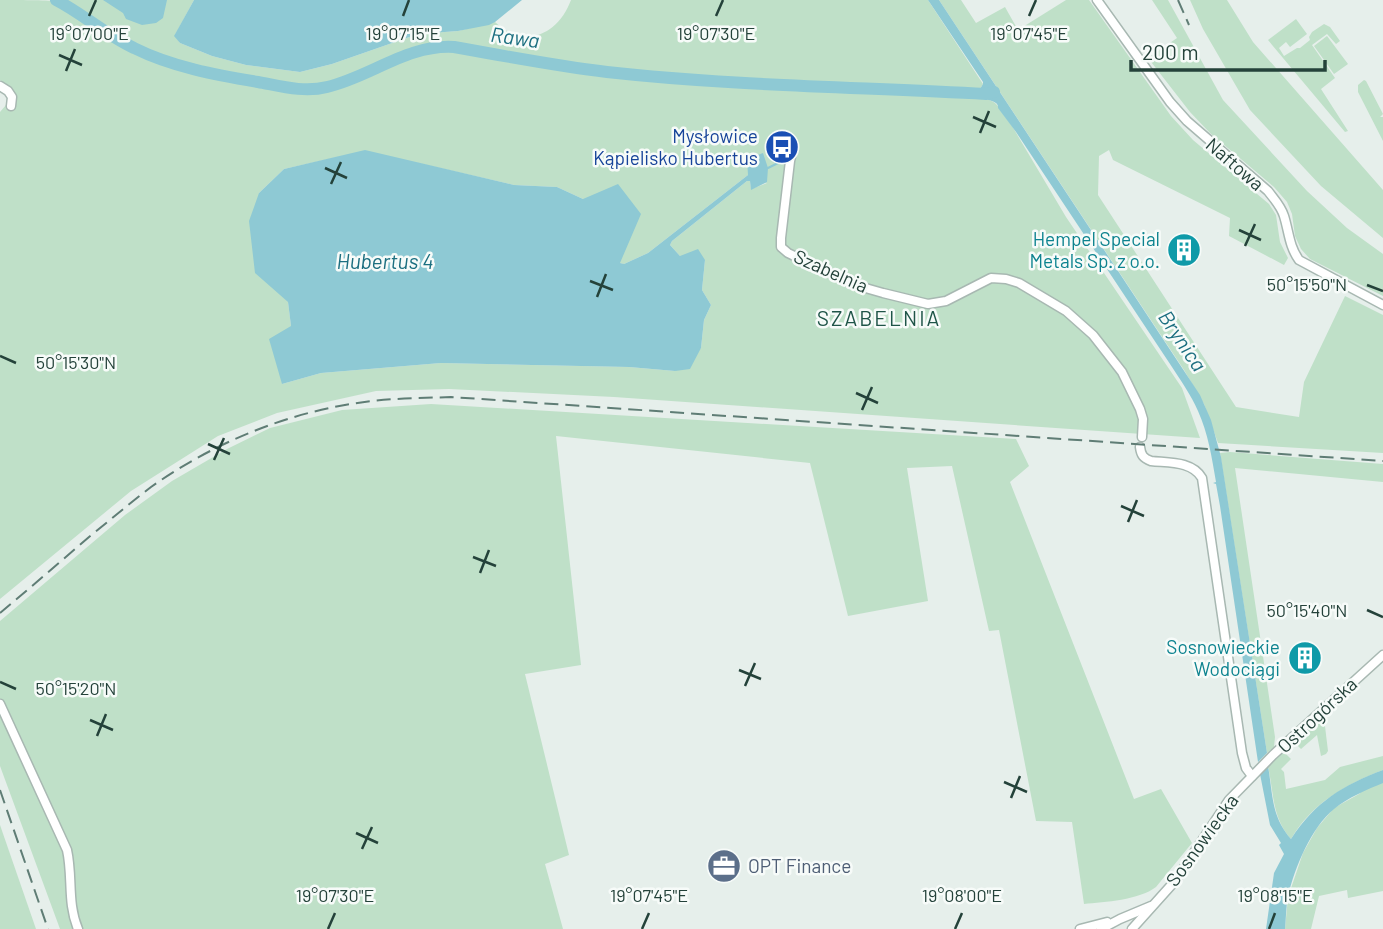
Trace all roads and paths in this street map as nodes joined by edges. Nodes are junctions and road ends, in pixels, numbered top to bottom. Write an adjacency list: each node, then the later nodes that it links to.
1 (1097, 0): 5 (street, Naftowa)
2 (0, 86): 3 (street)
3 (10, 106)
4 (793, 148): 6 (street, Szabelnia)
5 (1383, 305)
6 (1142, 437)
7 (1140, 447): 10 (street)
8 (1383, 654): 10 (street, Ostrogórska)
9 (0, 704): 13 (street)
10 (1253, 774): 11 (street, Sosnowiecka)
11 (1154, 905): 12 (street, Sosnowiecka); 16 (street, Sosnowiecka)
12 (1120, 919): 14 (street); 15 (street, Sosnowiecka)
13 (78, 929)
14 (1080, 929)
15 (1101, 929)
16 (1132, 929)

